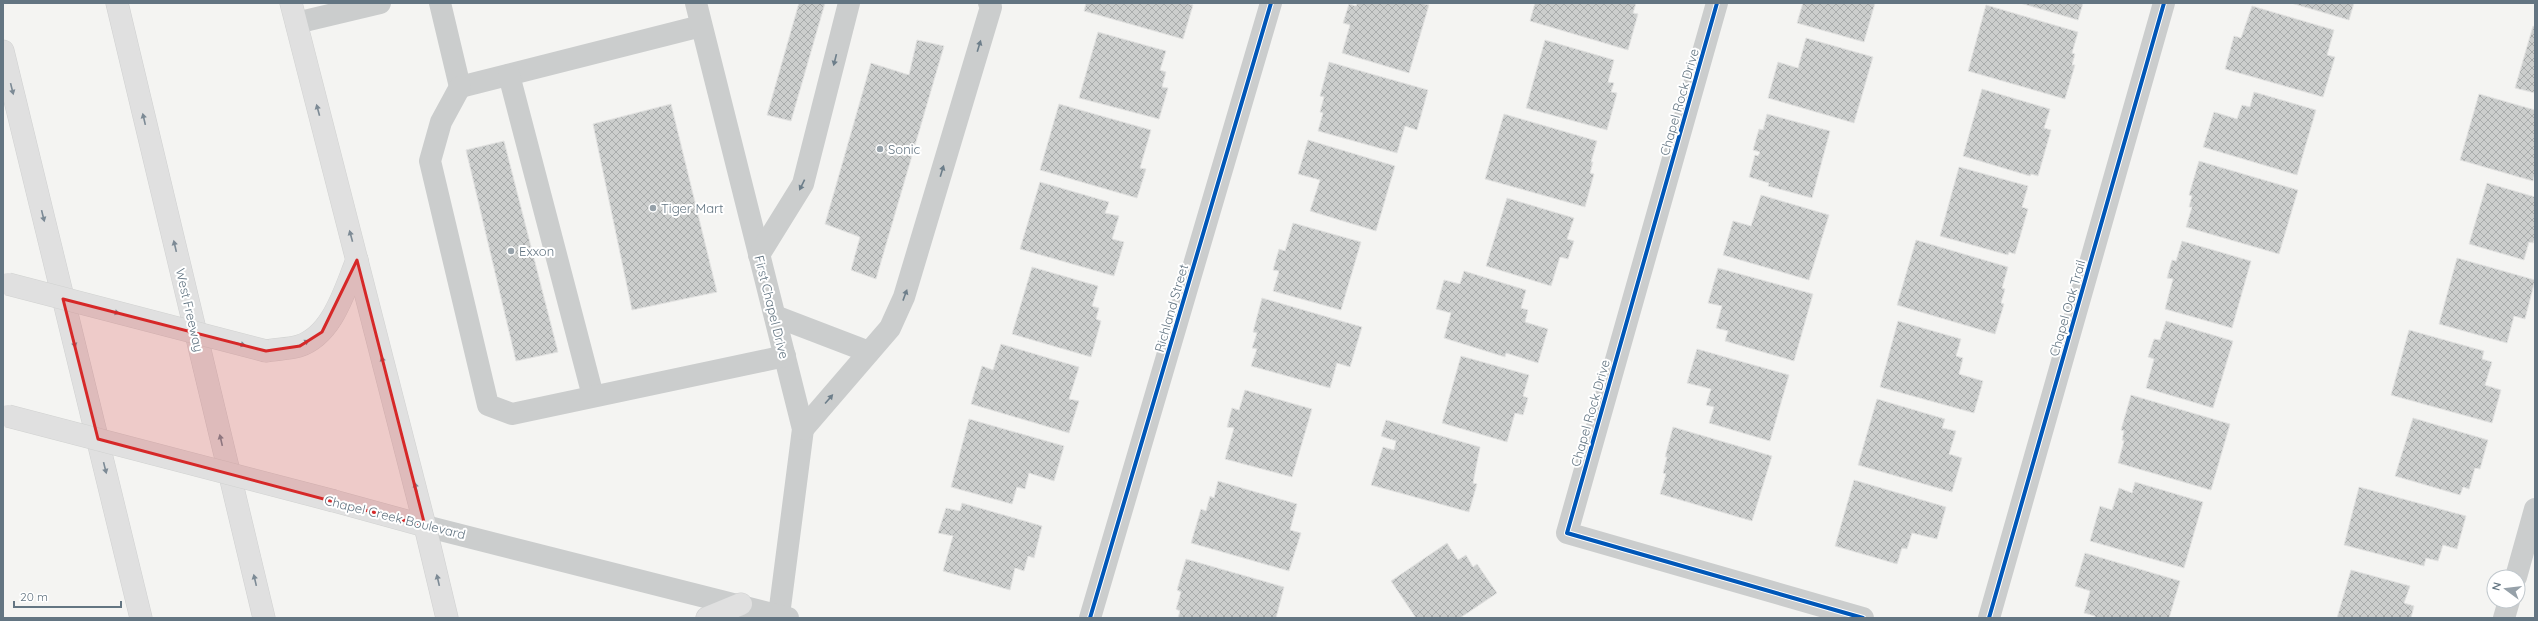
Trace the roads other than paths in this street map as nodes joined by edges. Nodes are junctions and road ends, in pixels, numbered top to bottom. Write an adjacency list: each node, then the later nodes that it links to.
1 (116, 3): 30 (main road, West Freeway, one-way to 1)
2 (380, 3): 10 (street)
3 (440, 3): 14 (street)
4 (696, 3): 11 (street, First Chapel Drive)
5 (850, 3): 15 (street, one-way to 15)
6 (990, 3): 19 (street, one-way to 6)
7 (1271, 3): 33 (street, Richland Street)
8 (1717, 3): 34 (street, Chapel Rock Drive)
9 (2164, 3): 35 (street, Chapel Oak Trail)
10 (294, 13): 16 (main road, one-way to 10)
11 (701, 26): 13 (street); 15 (street, First Chapel Drive)
12 (3, 52): 29 (main road, one-way to 29)
13 (509, 75): 14 (street); 21 (street)
14 (460, 87): 21 (street)
15 (759, 255): 18 (street, First Chapel Drive)
16 (357, 260): 17 (main road, one-way to 16, bridge); 25 (main road, one-way to 16)
17 (6, 283)
18 (775, 316): 19 (street); 20 (street, First Chapel Drive)
19 (869, 352): 23 (street, one-way to 19)
20 (785, 356): 21 (street); 23 (street, First Chapel Drive)
21 (593, 396)
22 (5, 415): 25 (main road, Chapel Creek Boulevard, bridge)
23 (803, 429): 28 (street, First Chapel Drive)
24 (2535, 509): 26 (street)
25 (425, 526): 27 (street, Chapel Creek Boulevard); 31 (main road, one-way to 25)
26 (2518, 569)
27 (741, 604): 28 (street, Chapel Creek Boulevard); 32 (main road)
28 (783, 617)
29 (141, 618)
30 (264, 618)
31 (447, 618)
32 (707, 618)
33 (1090, 618)
34 (1863, 618)
35 (1989, 618)

